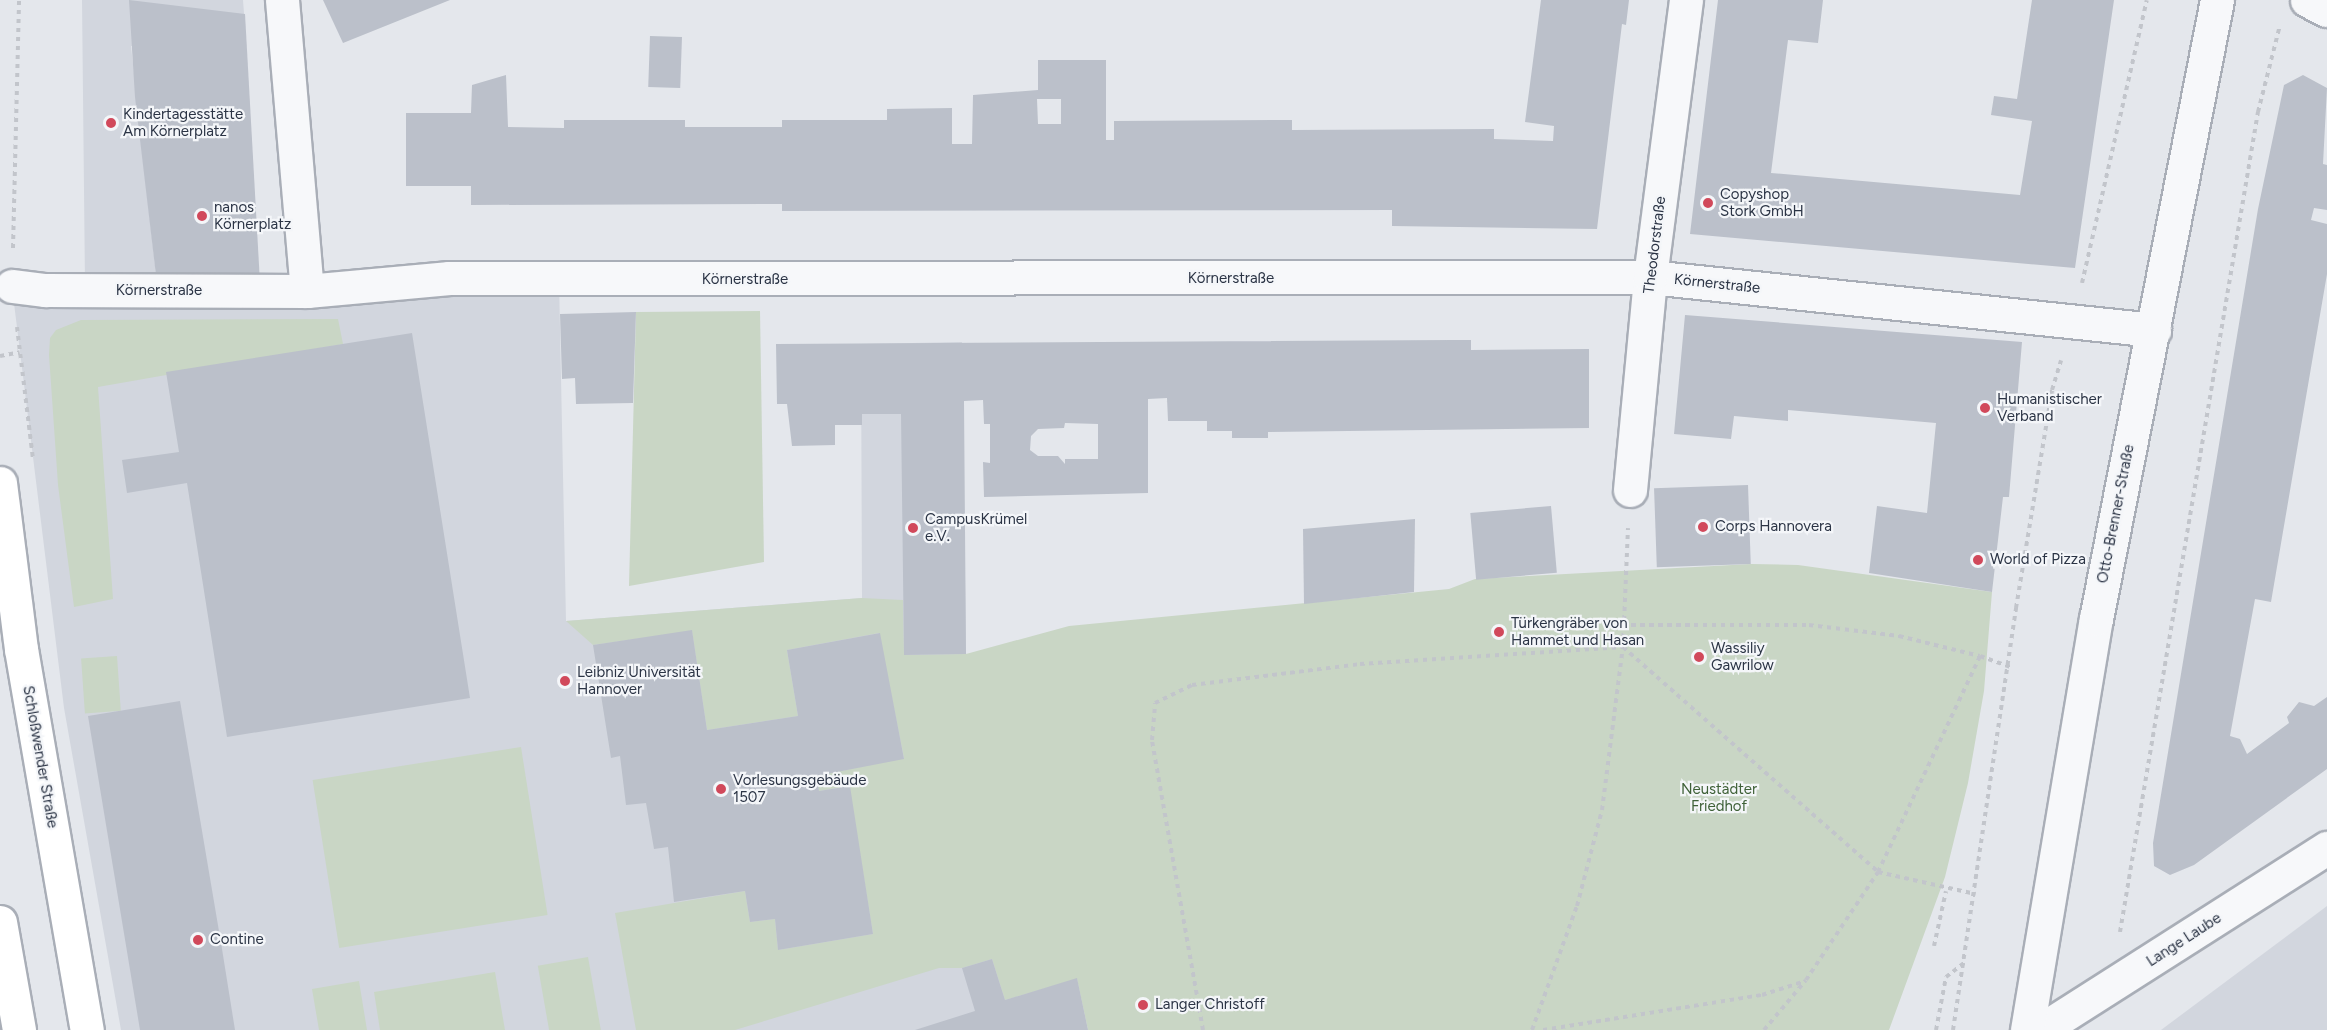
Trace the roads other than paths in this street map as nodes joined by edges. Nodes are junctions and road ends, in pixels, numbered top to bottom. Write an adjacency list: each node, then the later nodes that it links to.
1 (282, 0): 8 (street)
2 (1686, 0): 6 (street, Theodorstraße)
3 (2217, 0): 9 (street, Otto-Brenner-Straße)
4 (2307, 0): 5 (street)
5 (2327, 10)
6 (1650, 277): 8 (street, Körnerstraße); 9 (street, Körnerstraße); 11 (street, Theodorstraße)
7 (12, 286): 8 (street, Körnerstraße)
8 (307, 291)
9 (2154, 330): 16 (street, Otto-Brenner-Straße)
10 (0, 483): 15 (main road, Schloßwender Straße)
11 (1630, 490)
12 (2327, 848): 17 (street, Lange Laube)
13 (0, 922): 14 (main road)
14 (19, 1030)
15 (87, 1030)
16 (2027, 1030)
17 (2041, 1030)

